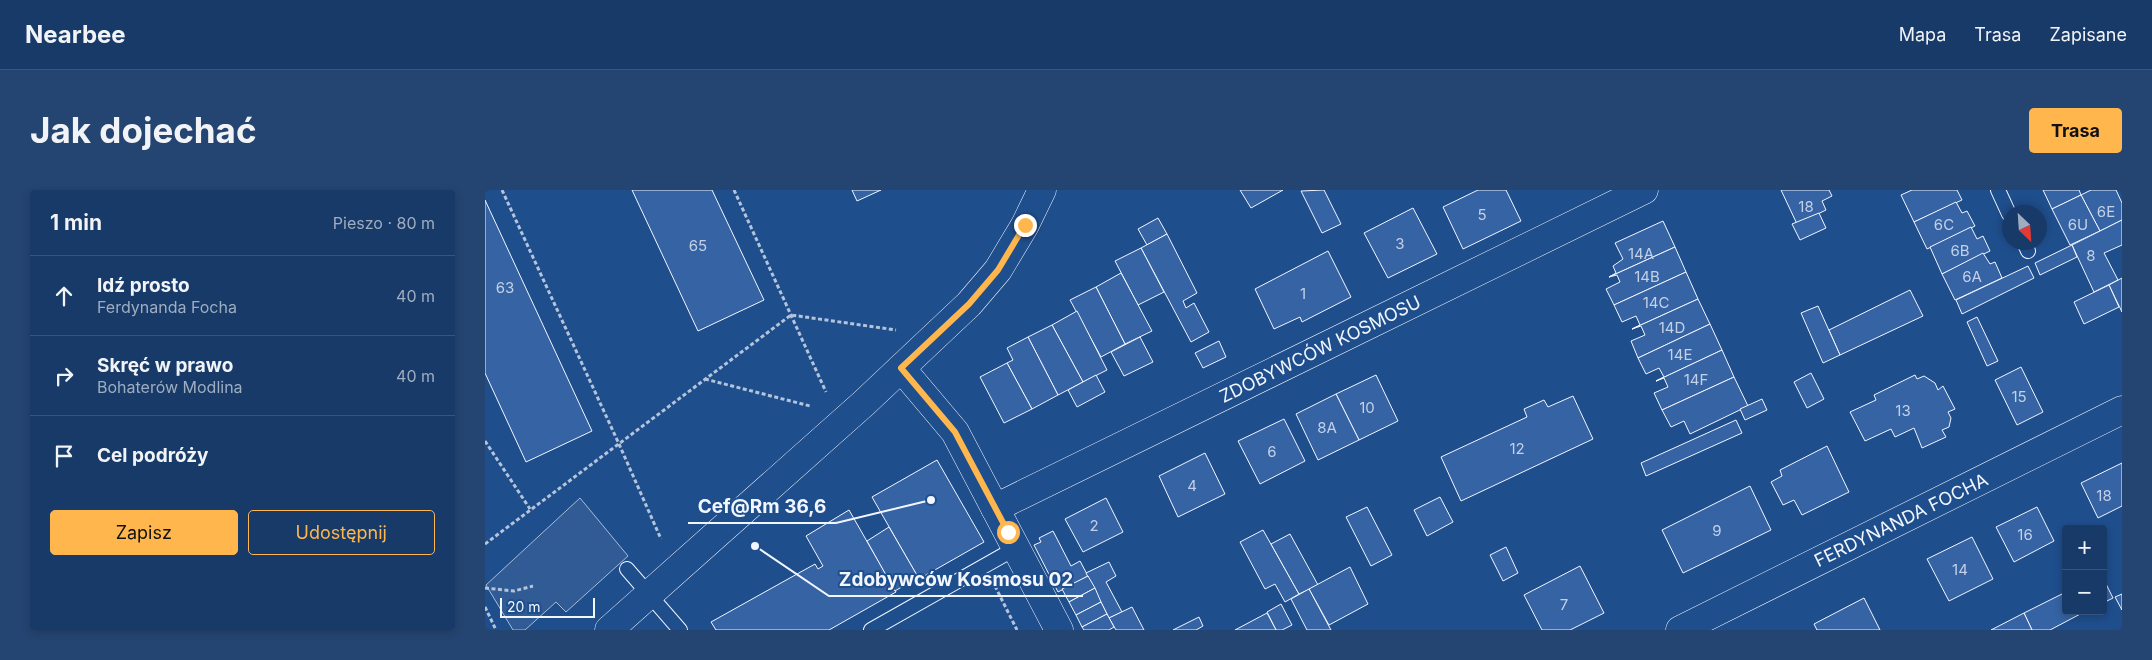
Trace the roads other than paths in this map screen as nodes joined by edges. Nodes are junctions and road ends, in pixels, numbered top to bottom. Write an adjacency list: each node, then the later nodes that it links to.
1 (1042, 190): 5 (street)
2 (1644, 190): 7 (street, ZDOBYWCÓW KOSMOSU)
3 (1998, 190): 4 (lane)
4 (2005, 205)
5 (901, 368): 7 (street); 10 (street)
6 (2122, 410): 15 (street, FERDYNANDA FOCHA)
7 (995, 508): 8 (street)
8 (1016, 548): 13 (lane); 14 (street)
9 (627, 568): 10 (lane)
10 (648, 594): 11 (street); 12 (lane)
11 (609, 630)
12 (680, 630)
13 (871, 630)
14 (1059, 630)
15 (1680, 630)

